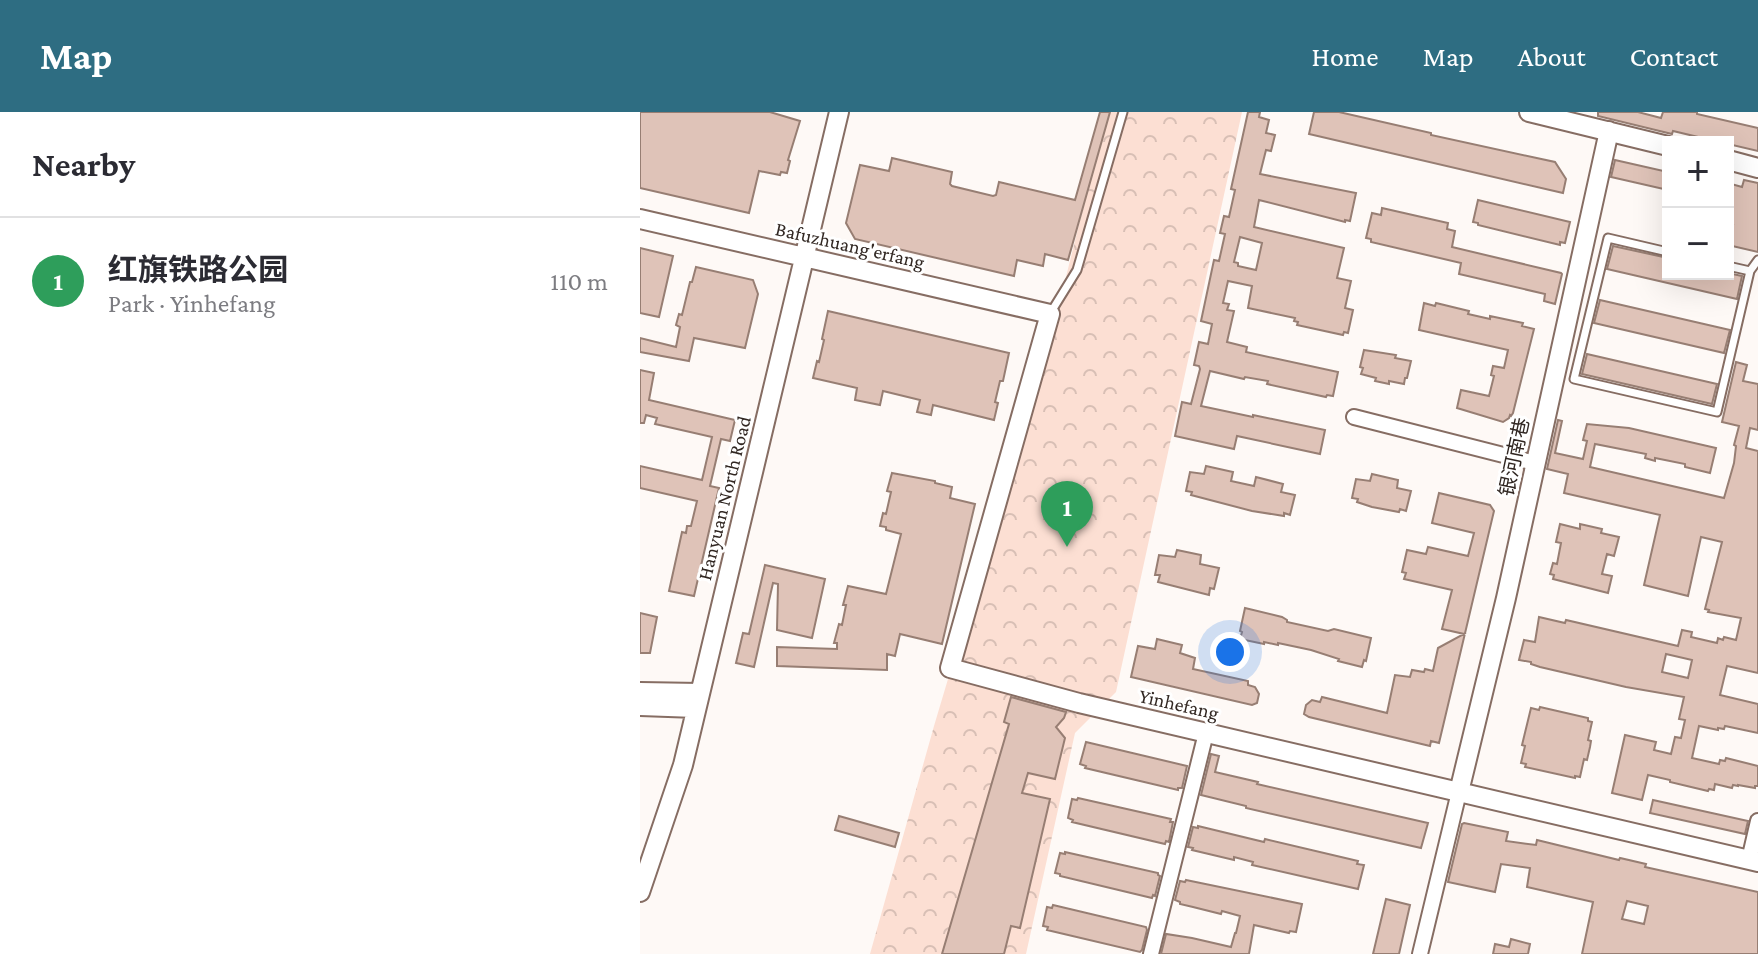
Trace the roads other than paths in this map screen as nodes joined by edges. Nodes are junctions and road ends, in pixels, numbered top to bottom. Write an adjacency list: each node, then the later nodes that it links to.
1 (839, 112): 10 (street, Hanyuan North Road)
2 (1123, 112): 14 (lane)
3 (1529, 112): 4 (street)
4 (1609, 131): 5 (street); 16 (street, 银河南巷)
5 (1662, 144)
6 (1734, 162): 7 (street)
7 (1758, 168)
8 (640, 219): 10 (street, Bafuzhuang'erfang)
9 (1662, 251): 13 (lane)
10 (805, 257): 14 (street, Bafuzhuang'erfang); 18 (street, Hanyuan North Road)
11 (1758, 260): 13 (lane)
12 (1734, 267): 13 (lane)
13 (1750, 271)
14 (1050, 314): 20 (street, Yinhefang)
15 (1354, 417): 16 (street)
16 (1535, 463): 21 (street, 银河南巷)
17 (640, 692): 18 (street)
18 (698, 701): 19 (street); 24 (street, Hanyuan North Road)
19 (640, 706)
20 (1206, 733): 21 (street, Yinhefang); 25 (street)
21 (1459, 792): 23 (street, Yinhefang); 26 (street)
22 (1758, 821): 23 (street)
23 (1753, 861)
24 (640, 892)
25 (1151, 954)
26 (1420, 954)

